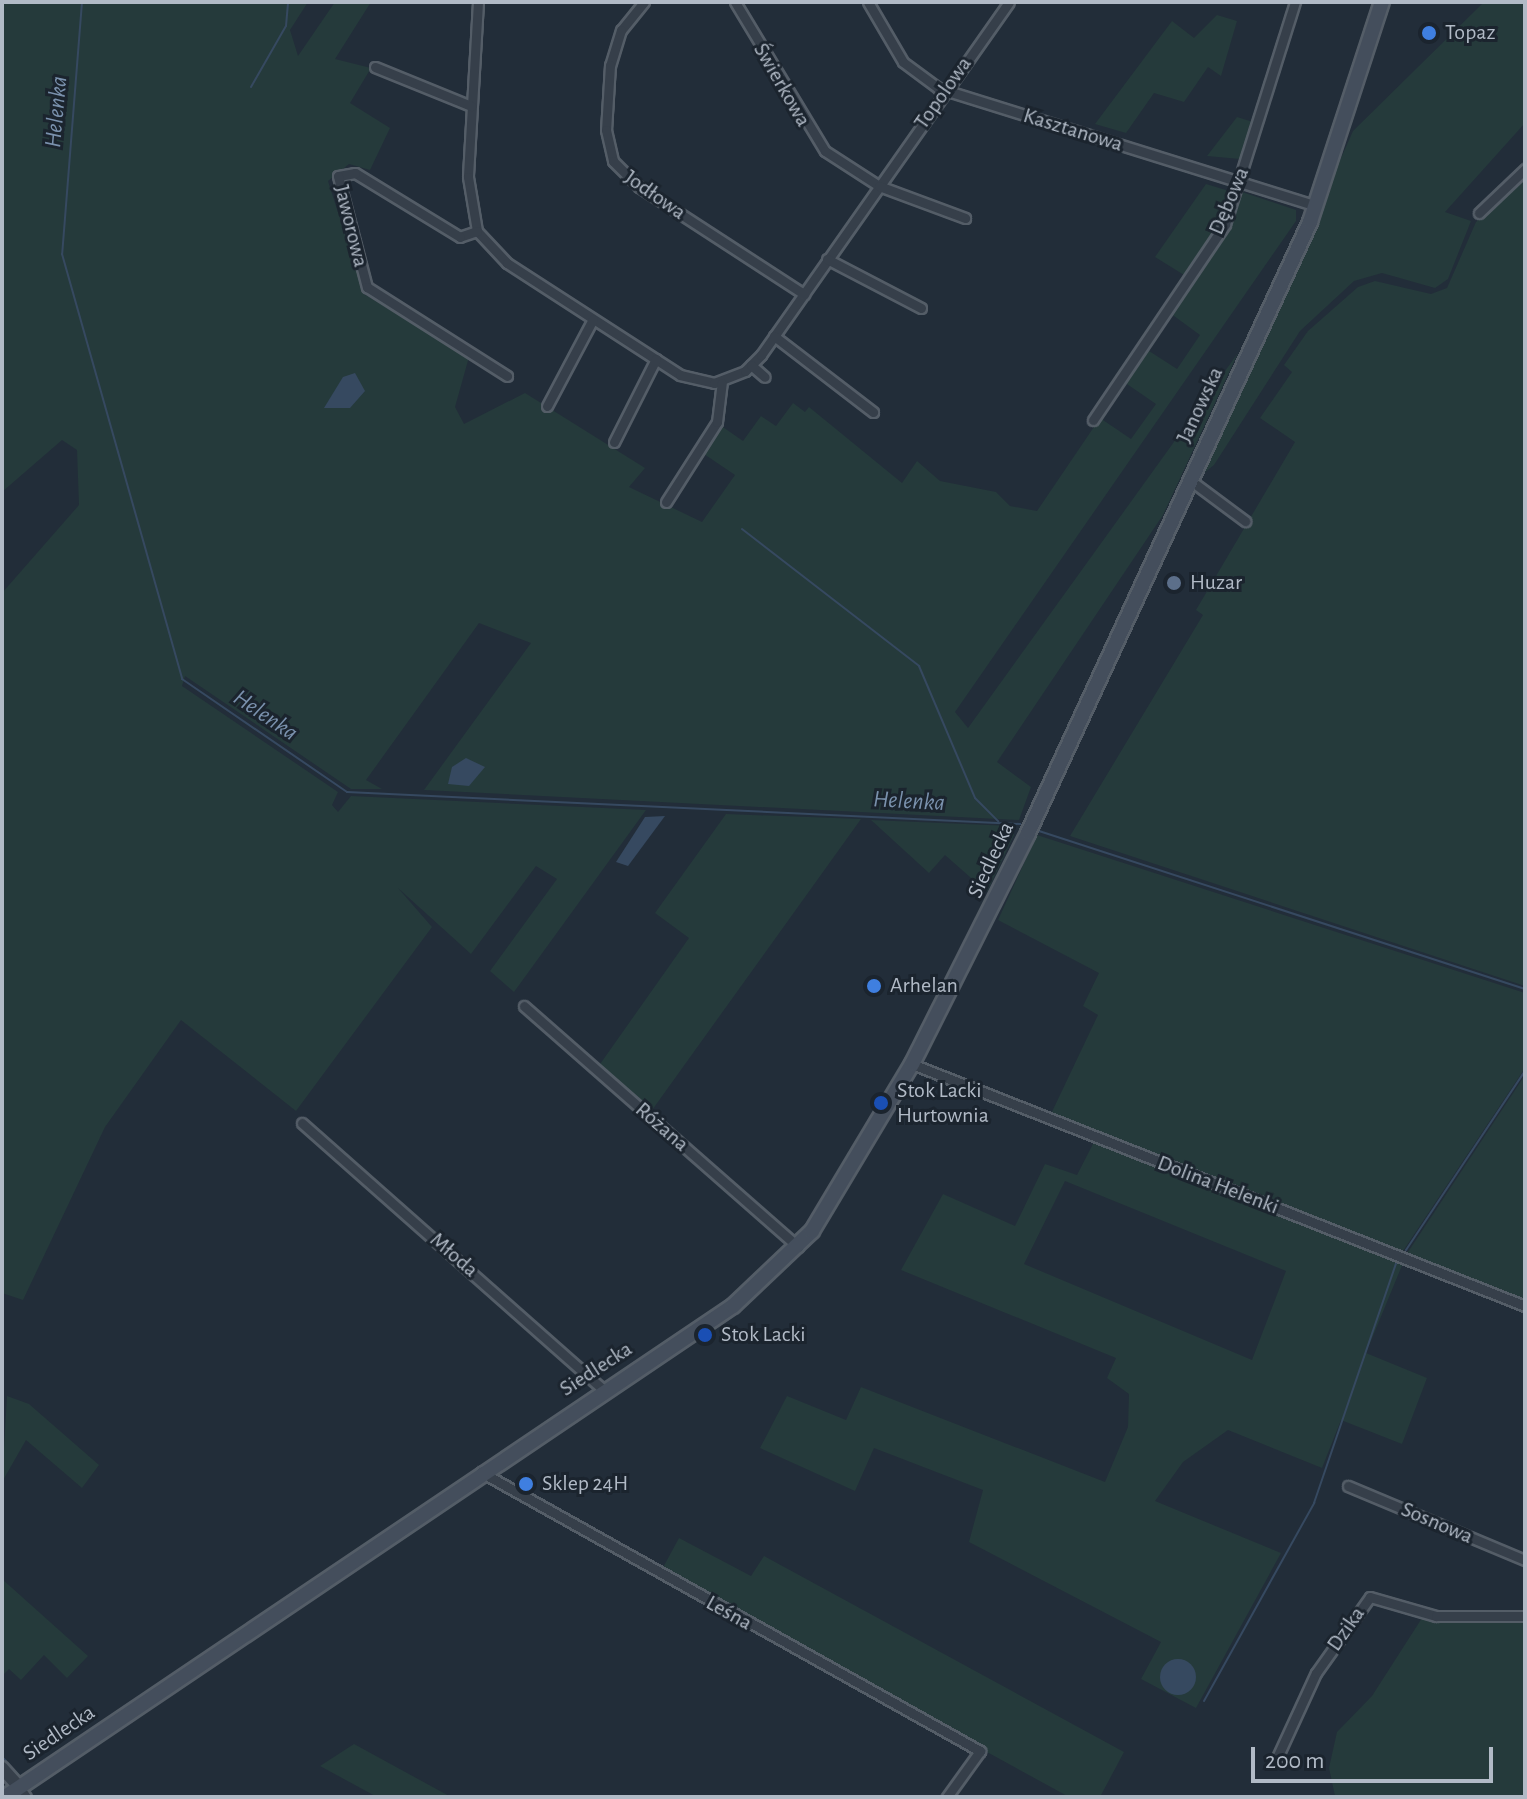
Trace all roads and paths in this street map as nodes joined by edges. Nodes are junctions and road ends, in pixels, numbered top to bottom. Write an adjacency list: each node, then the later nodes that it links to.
1 (478, 2): 10 (street)
2 (644, 2): 19 (street, Jodłowa)
3 (735, 2): 13 (street, Świerkowa)
4 (868, 2): 9 (street, Kasztanowa)
5 (1009, 2): 9 (street, Topolowa)
6 (1295, 2): 12 (street, Dębowa)
7 (1382, 2): 14 (main road, Janowska)
8 (375, 67): 10 (street)
9 (945, 90): 12 (street, Kasztanowa); 13 (street, Topolowa)
10 (471, 106): 17 (street)
11 (1525, 169): 15 (street)
12 (1239, 181): 14 (street, Kasztanowa); 30 (street, Dębowa)
13 (879, 186): 16 (street); 18 (street, Topolowa)
14 (1316, 206): 32 (main road, Janowska)
15 (1479, 213)
16 (965, 218)
17 (477, 231): 21 (street); 25 (street, Jaworowa)
18 (827, 259): 19 (street, Topolowa); 20 (street)
19 (804, 294): 22 (street, Topolowa)
20 (921, 308)
21 (593, 319): 23 (street); 28 (street)
22 (774, 336): 24 (street, Topolowa); 29 (street)
23 (656, 359): 27 (street); 31 (street)
24 (751, 365): 26 (street); 27 (street, Topolowa)
25 (507, 376)
26 (765, 377)
27 (722, 383): 33 (street)
28 (547, 406)
29 (873, 412)
30 (1093, 420)
31 (614, 442)
32 (1190, 480): 34 (street); 35 (main road, Janowska)
33 (666, 502)
34 (1245, 521)
35 (1035, 818): 37 (main road, Siedlecka)
36 (524, 1006): 39 (street, Różana)
37 (912, 1064): 39 (main road, Siedlecka); 40 (street, Dolina Helenki)
38 (302, 1123): 41 (street, Młoda)
39 (799, 1248): 41 (main road, Siedlecka)
40 (1525, 1306)
41 (604, 1390): 42 (main road, Siedlecka)
42 (481, 1472): 48 (main road, Siedlecka); 50 (street, Leśna)
43 (1348, 1486): 44 (street, Sosnowa)
44 (1525, 1560)
45 (1525, 1616): 46 (street, Dzika)
46 (1275, 1762)
47 (2, 1768): 48 (street)
48 (23, 1792): 49 (main road, Siedlecka)
49 (5, 1797)
50 (947, 1797)

